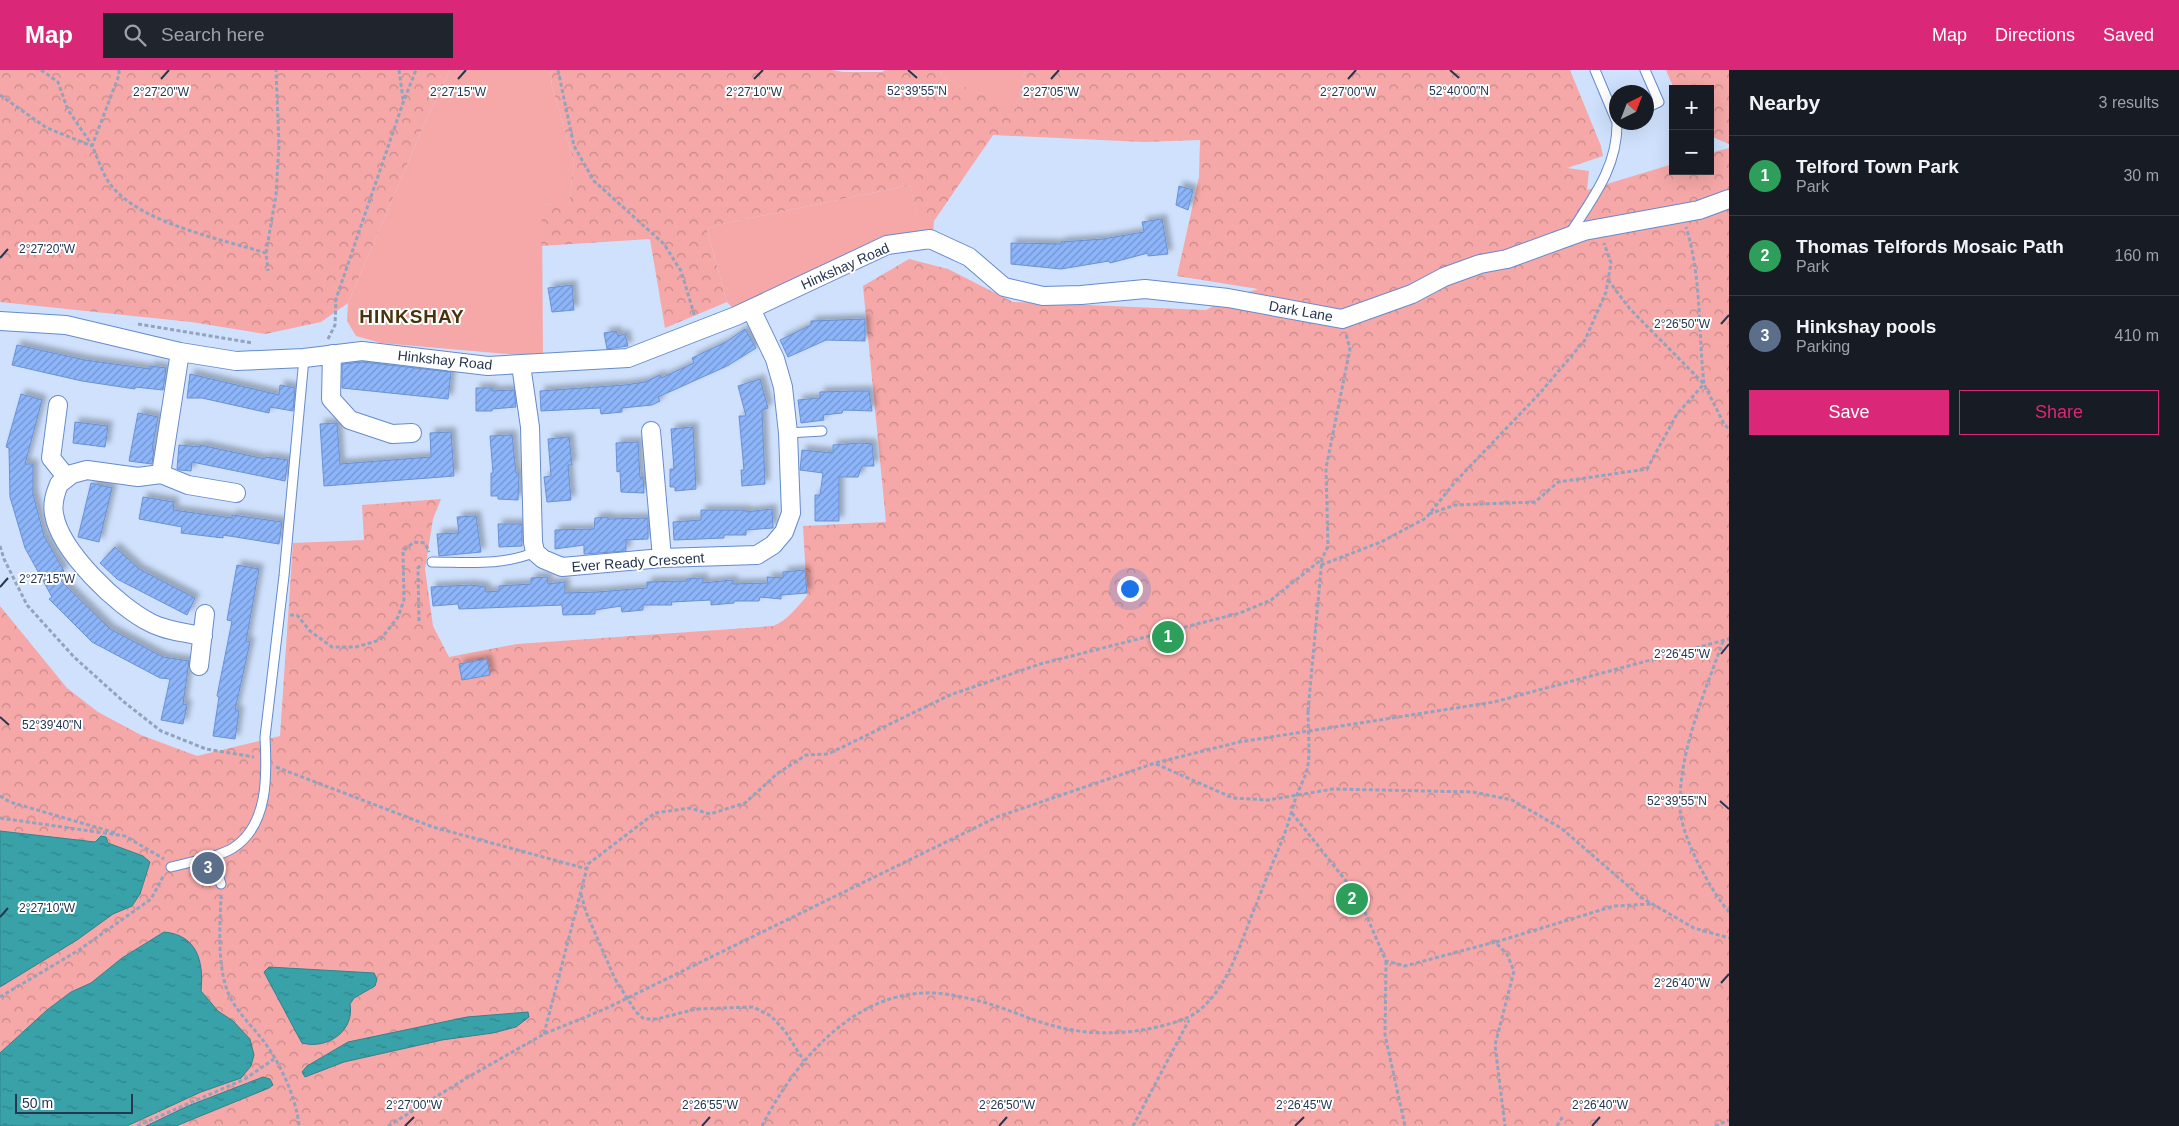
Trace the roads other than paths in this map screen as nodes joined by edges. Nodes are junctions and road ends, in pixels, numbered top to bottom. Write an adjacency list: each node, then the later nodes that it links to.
1 (1595, 70): 5 (lane)
2 (1645, 70): 3 (lane)
3 (1652, 85)
4 (1654, 91): 6 (lane)
5 (1609, 103)
6 (1654, 104)
7 (1617, 130): 9 (lane)
8 (1729, 199): 9 (street, Dark Lane)
9 (1567, 237): 10 (street, Dark Lane)
10 (930, 239): 11 (street, Hinkshay Road)
11 (751, 309): 15 (street, Hinkshay Road); 20 (street, Ever Ready Crescent)
12 (0, 321): 13 (street, Hinkshay Road)
13 (180, 352): 14 (street, Hinkshay Road); 21 (street)
14 (318, 356): 15 (street, Hinkshay Road); 19 (street); 30 (lane)
15 (521, 365): 24 (street)
16 (58, 405): 22 (street)
17 (651, 431): 25 (street)
18 (822, 431): 20 (lane)
19 (412, 433)
20 (788, 433): 25 (street, Ever Ready Crescent)
21 (161, 474): 22 (street); 23 (street)
22 (67, 478): 28 (street)
23 (236, 493)
24 (535, 552): 25 (street, Ever Ready Crescent); 26 (lane)
25 (662, 558)
26 (432, 562)
27 (205, 614): 28 (street)
28 (203, 636): 29 (street)
29 (200, 666)
30 (212, 857): 31 (lane); 32 (lane)
31 (171, 867)
32 (221, 884)

